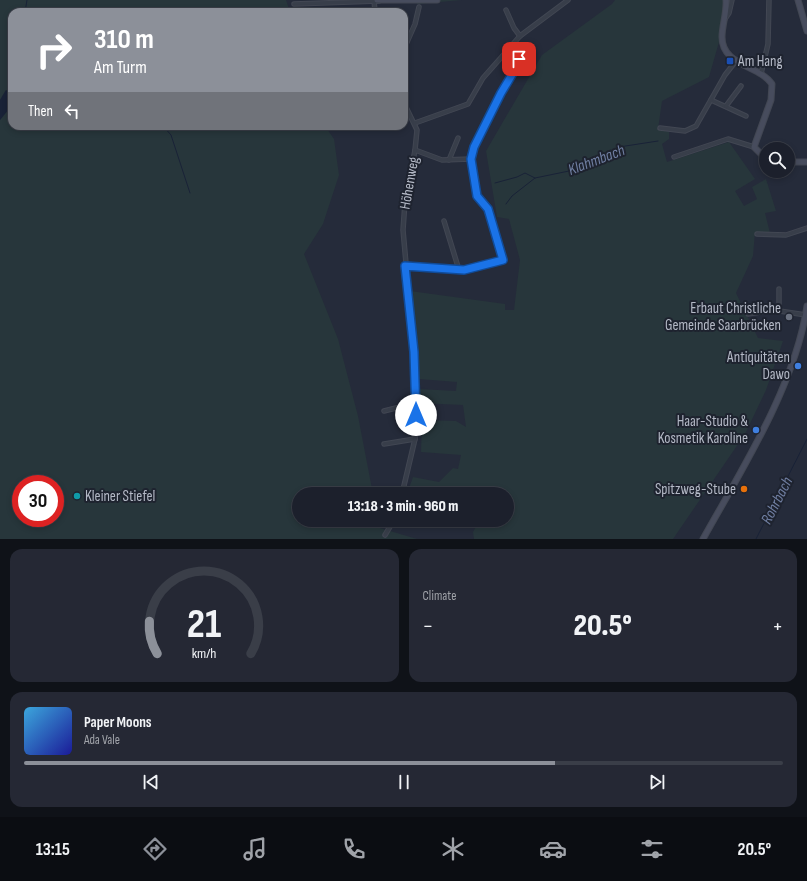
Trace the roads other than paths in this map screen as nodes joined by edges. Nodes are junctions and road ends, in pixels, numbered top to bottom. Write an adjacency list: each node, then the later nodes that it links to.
1 (376, 0): 9 (main road); 10 (street)
2 (425, 0): 3 (main road); 9 (main road)
3 (437, 0)
4 (568, 0): 15 (street)
5 (726, 0): 13 (main road)
6 (732, 0): 13 (street)
7 (769, 0): 19 (street)
8 (798, 0): 14 (main road)
9 (414, 1)
10 (294, 4)
11 (419, 7): 16 (street)
12 (506, 10): 15 (street)
13 (724, 21): 18 (main road)
14 (807, 31)
15 (520, 36): 17 (street)
16 (408, 40)
17 (508, 50): 25 (street); 32 (street)
18 (736, 61): 19 (main road); 21 (street)
19 (761, 74): 28 (main road)
20 (741, 86): 22 (street)
21 (711, 100): 22 (street); 26 (street)
22 (726, 106): 24 (street)
23 (408, 111): 25 (street, Höhenweg)
24 (746, 116)
25 (415, 124): 29 (street, Höhenweg)
26 (660, 128)
27 (458, 138): 33 (street)
28 (754, 147): 30 (main road); 31 (street)
29 (415, 150): 33 (street); 39 (street, Höhenweg)
30 (759, 152)
31 (674, 157)
32 (471, 159): 33 (street); 40 (street)
33 (449, 160)
34 (795, 162): 35 (main road)
35 (807, 162)
36 (444, 221): 40 (street)
37 (807, 228): 38 (street)
38 (757, 234)
39 (405, 266): 40 (street); 46 (street, Höhenweg)
40 (459, 270)
41 (779, 289): 43 (street)
42 (807, 306): 45 (main road)
43 (779, 311): 44 (street); 45 (street)
44 (748, 314)
45 (806, 315): 53 (main road)
46 (416, 403): 47 (street); 48 (street, Höhenweg)
47 (384, 411)
48 (415, 439): 49 (street); 50 (street, Höhenweg)
49 (384, 444)
50 (404, 487)
51 (390, 527): 52 (street)
52 (385, 535)
53 (703, 539)

